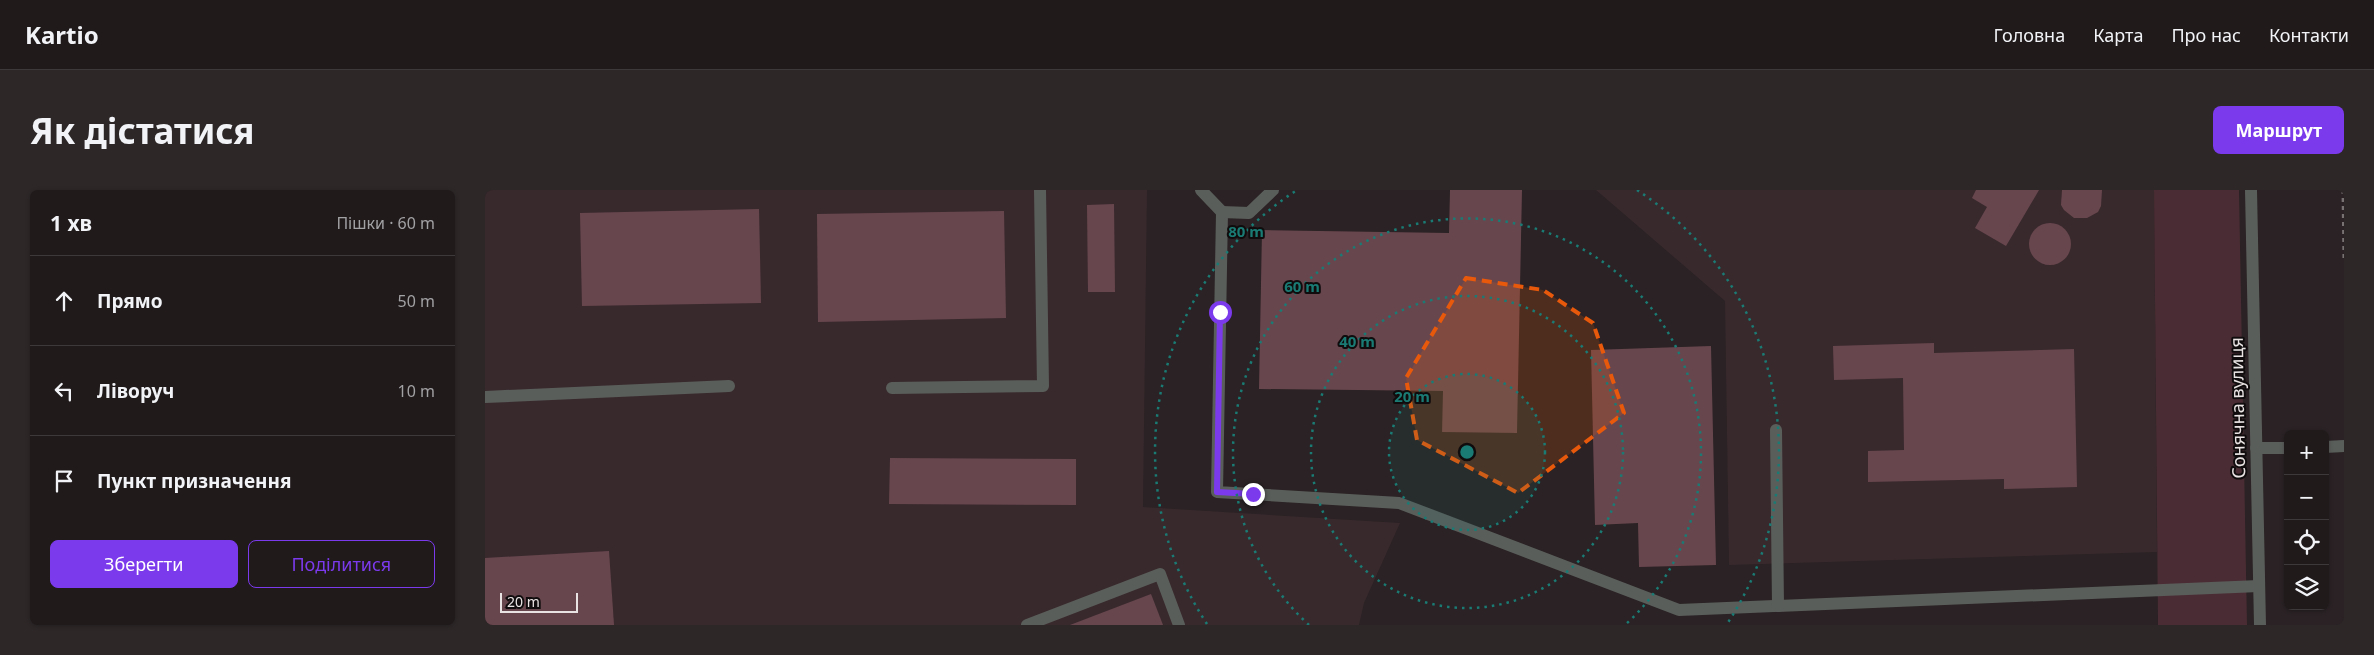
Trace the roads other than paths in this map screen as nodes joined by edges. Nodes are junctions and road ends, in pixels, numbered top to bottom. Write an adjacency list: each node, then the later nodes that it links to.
1 (1040, 190): 7 (street)
2 (1201, 190): 5 (street)
3 (1273, 190): 5 (street)
4 (2251, 190): 12 (street, Сонячна вулиця)
5 (1222, 212): 15 (street)
6 (729, 386): 8 (street)
7 (892, 388)
8 (485, 396)
9 (1776, 430): 15 (street)
10 (2344, 446): 11 (street)
11 (2329, 447)
12 (2256, 448): 13 (street); 14 (street, Сонячна вулиця)
13 (2284, 448)
14 (2259, 586): 15 (street); 18 (street, Сонячна вулиця)
15 (1778, 606)
16 (1027, 625): 17 (street)
17 (1179, 625)
18 (2259, 625)

